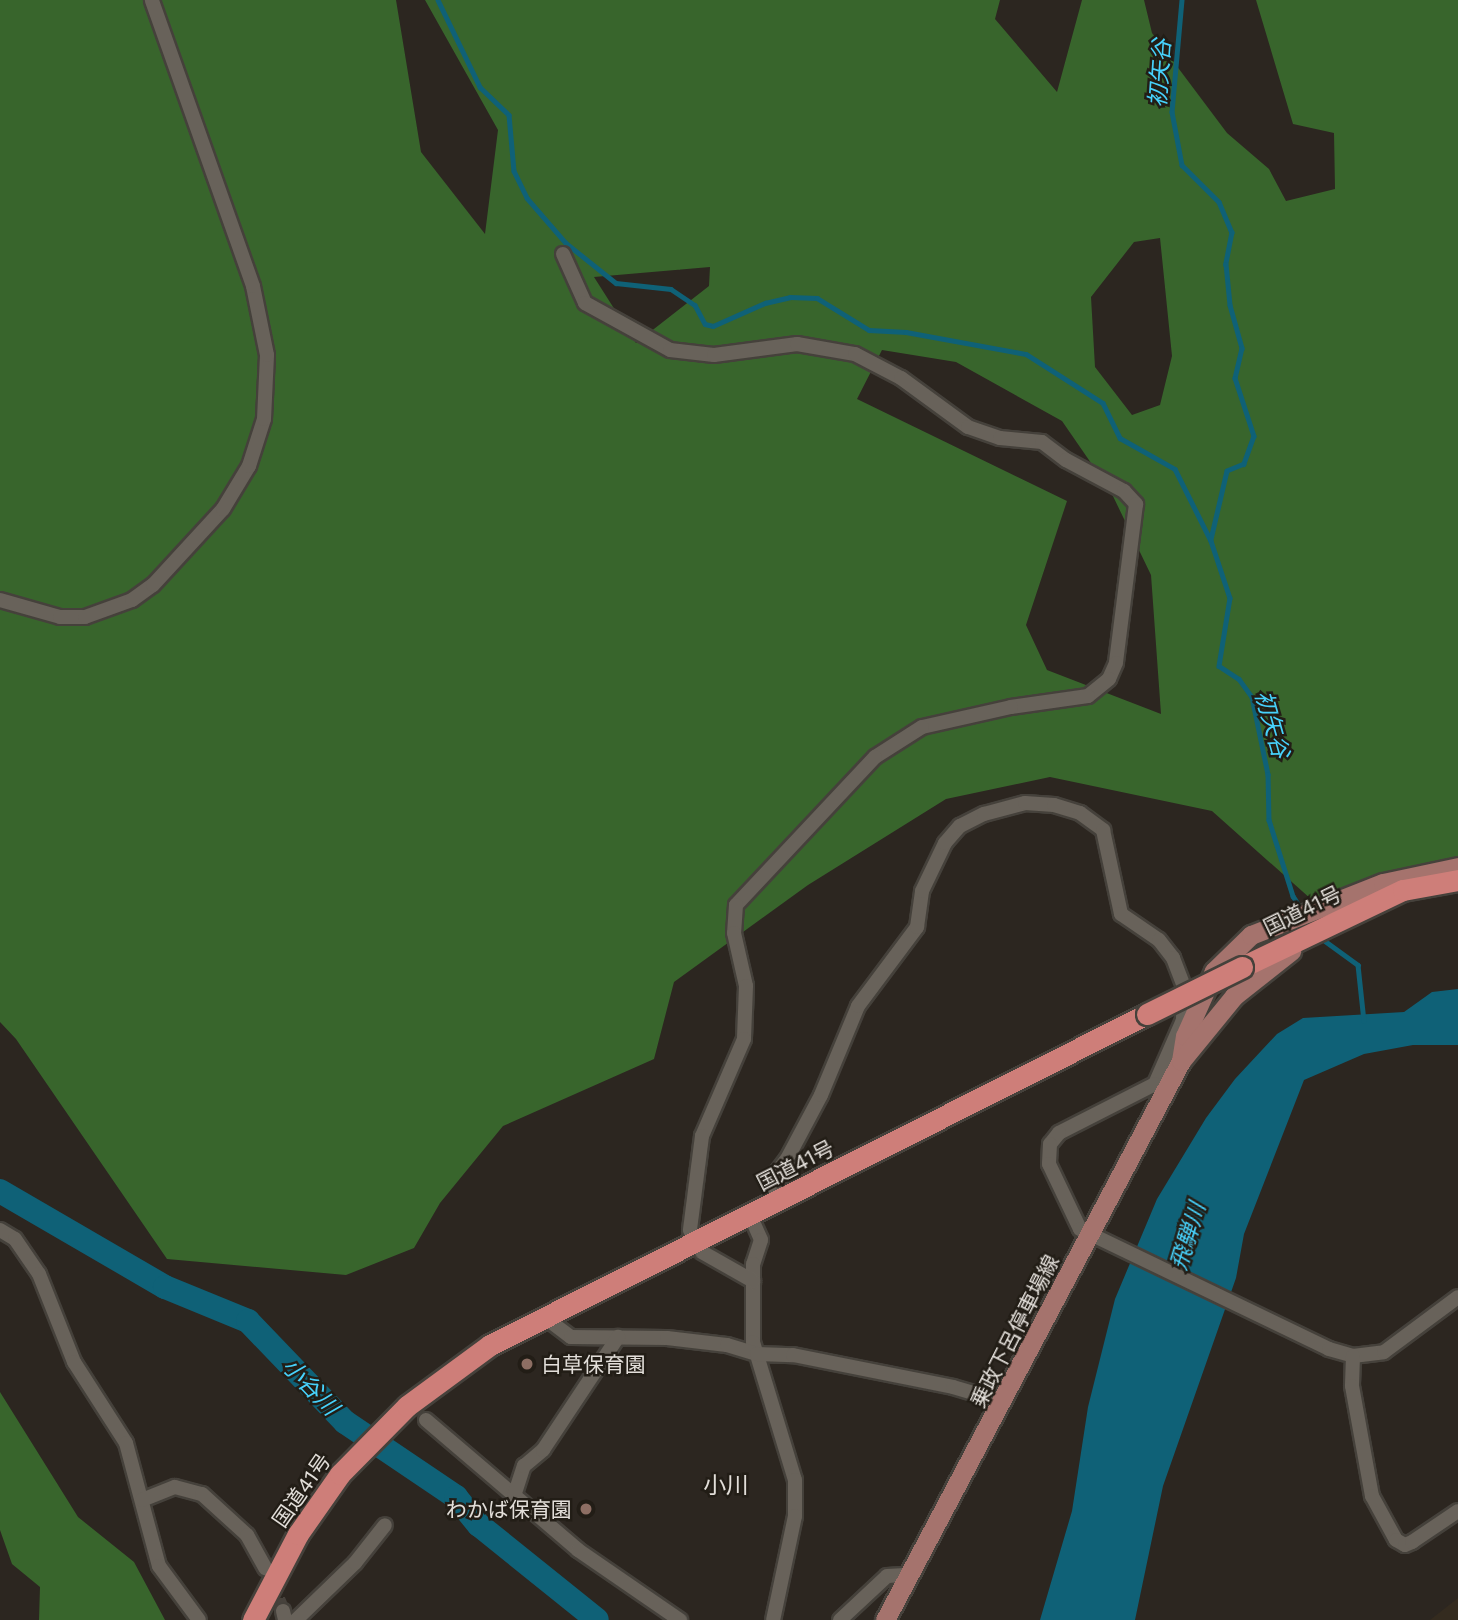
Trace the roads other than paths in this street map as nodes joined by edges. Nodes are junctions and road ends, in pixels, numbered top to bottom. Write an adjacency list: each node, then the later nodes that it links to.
1 (152, 0): 3 (street)
2 (563, 254): 11 (street)
3 (0, 600)
4 (1458, 867): 7 (main road)
5 (1458, 880): 6 (highway, 国道41号)
6 (1314, 931): 7 (main road); 8 (highway, 国道41号, bridge)
7 (1181, 1061): 12 (main road, 乗政下呂停車場線)
8 (780, 1202): 9 (highway, 国道41号); 12 (street)
9 (750, 1215): 14 (street); 16 (highway, 国道41号)
10 (0, 1230): 23 (street)
11 (690, 1230)
12 (1089, 1236): 19 (street); 20 (main road, 乗政下呂停車場線)
13 (702, 1252): 14 (street)
14 (753, 1281): 18 (street)
15 (1458, 1297): 19 (street)
16 (544, 1316): 17 (street); 29 (highway, 国道41号)
17 (618, 1337): 18 (street); 22 (street)
18 (757, 1354): 20 (street); 32 (street)
19 (1353, 1356): 24 (street)
20 (1004, 1402): 27 (main road, 乗政下呂停車場線)
21 (426, 1420): 22 (street)
22 (514, 1496): 31 (street)
23 (142, 1500): 26 (street); 28 (street)
24 (1458, 1511)
25 (385, 1525): 30 (street)
26 (265, 1568)
27 (909, 1575): 33 (street); 34 (main road, 乗政下呂停車場線)
28 (199, 1620)
29 (253, 1620)
30 (296, 1620)
31 (680, 1620)
32 (773, 1620)
33 (840, 1620)
34 (885, 1620)

